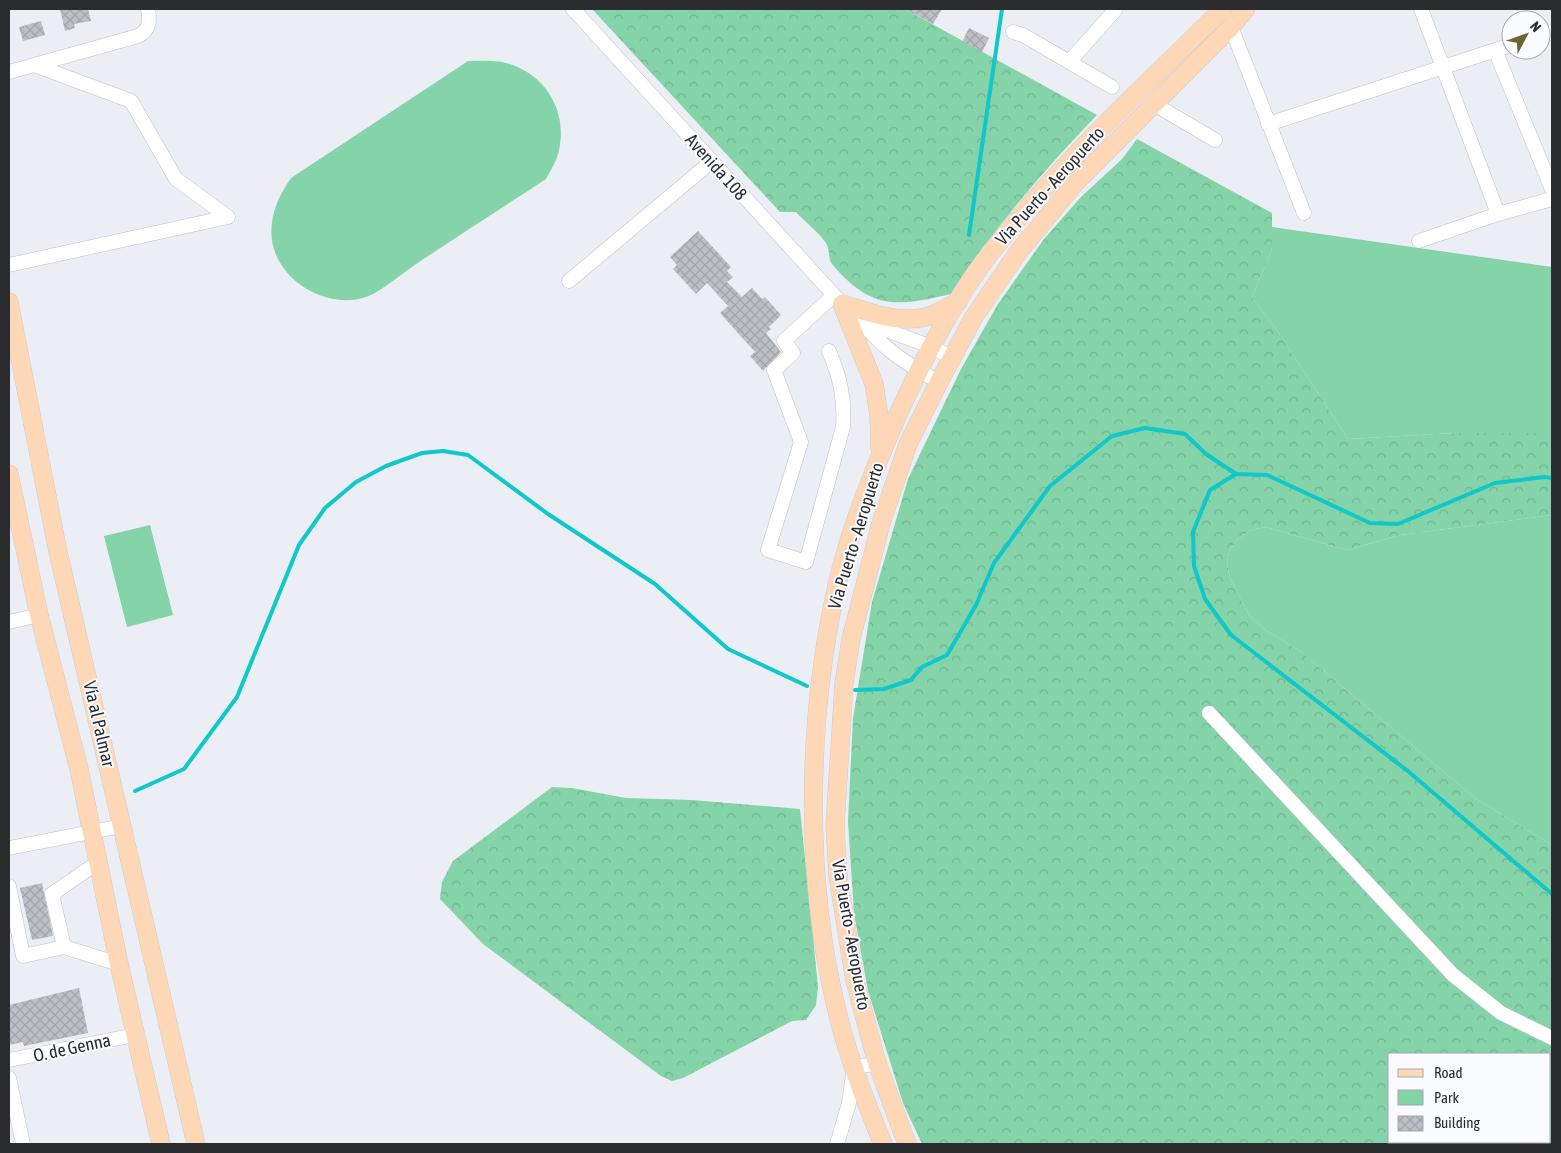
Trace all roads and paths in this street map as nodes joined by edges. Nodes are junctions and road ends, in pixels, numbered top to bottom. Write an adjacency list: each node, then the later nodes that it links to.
1 (148, 9): 12 (street)
2 (573, 9): 19 (street, Avenida 108)
3 (1116, 9): 11 (street)
4 (1223, 9): 29 (main road, Via Puerto - Aeropuerto)
5 (1246, 9): 7 (main road, Via Puerto - Aeropuerto)
6 (1421, 9): 13 (street)
7 (1230, 27): 16 (main road, Via Puerto - Aeropuerto); 17 (street)
8 (1013, 32): 11 (street)
9 (1501, 48): 10 (street)
10 (1495, 50): 13 (street); 20 (street)
11 (1068, 62): 15 (street)
12 (34, 64): 14 (street); 25 (street)
13 (1441, 67): 17 (street); 23 (street)
14 (9, 72)
15 (1112, 87)
16 (1154, 104): 18 (street); 33 (main road, Via Puerto - Aeropuerto)
17 (1268, 124): 22 (street)
18 (1215, 140)
19 (711, 162): 26 (street); 27 (street, Avenida 108)
20 (1552, 189)
21 (1552, 198): 23 (street)
22 (1304, 213)
23 (1498, 214): 24 (street)
24 (1419, 242)
25 (9, 265)
26 (569, 280)
27 (838, 300): 29 (main road); 30 (street, Avenida 108); 32 (street); 36 (main road)
28 (9, 302): 42 (main road, Vía al Palmar)
29 (958, 302): 31 (main road, Via Puerto - Aeropuerto)
30 (862, 321): 31 (street, Avenida 108); 34 (street, Avenida 108)
31 (932, 347): 33 (street, Avenida 108); 34 (main road, Via Puerto - Aeropuerto)
32 (829, 351)
33 (952, 358): 35 (main road, Via Puerto - Aeropuerto)
34 (918, 371): 35 (street, Avenida 108); 36 (main road, Via Puerto - Aeropuerto)
35 (939, 382): 52 (main road, Via Puerto - Aeropuerto)
36 (880, 455): 53 (main road, Via Puerto - Aeropuerto)
37 (9, 474): 38 (main road, Vía al Palmar)
38 (13, 511): 39 (main road, Vía al Palmar)
39 (39, 615): 40 (street); 43 (main road, Vía al Palmar)
40 (9, 622)
41 (1209, 713): 50 (street)
42 (122, 826): 43 (street); 57 (main road, Vía al Palmar)
43 (91, 832): 44 (street); 45 (main road, Vía al Palmar)
44 (9, 848)
45 (97, 863): 47 (street); 48 (main road, Vía al Palmar)
46 (9, 886): 47 (street)
47 (64, 947): 48 (street)
48 (119, 964): 49 (main road, Vía al Palmar)
49 (135, 1035): 51 (street, O. de Genna); 56 (main road, Vía al Palmar)
50 (1552, 1038)
51 (9, 1060)
52 (877, 1063): 53 (street); 60 (main road, Via Puerto - Aeropuerto)
53 (854, 1068): 58 (street); 59 (main road, Via Puerto - Aeropuerto)
54 (9, 1078): 55 (street)
55 (23, 1144)
56 (161, 1144)
57 (196, 1144)
58 (838, 1144)
59 (883, 1144)
60 (908, 1144)

